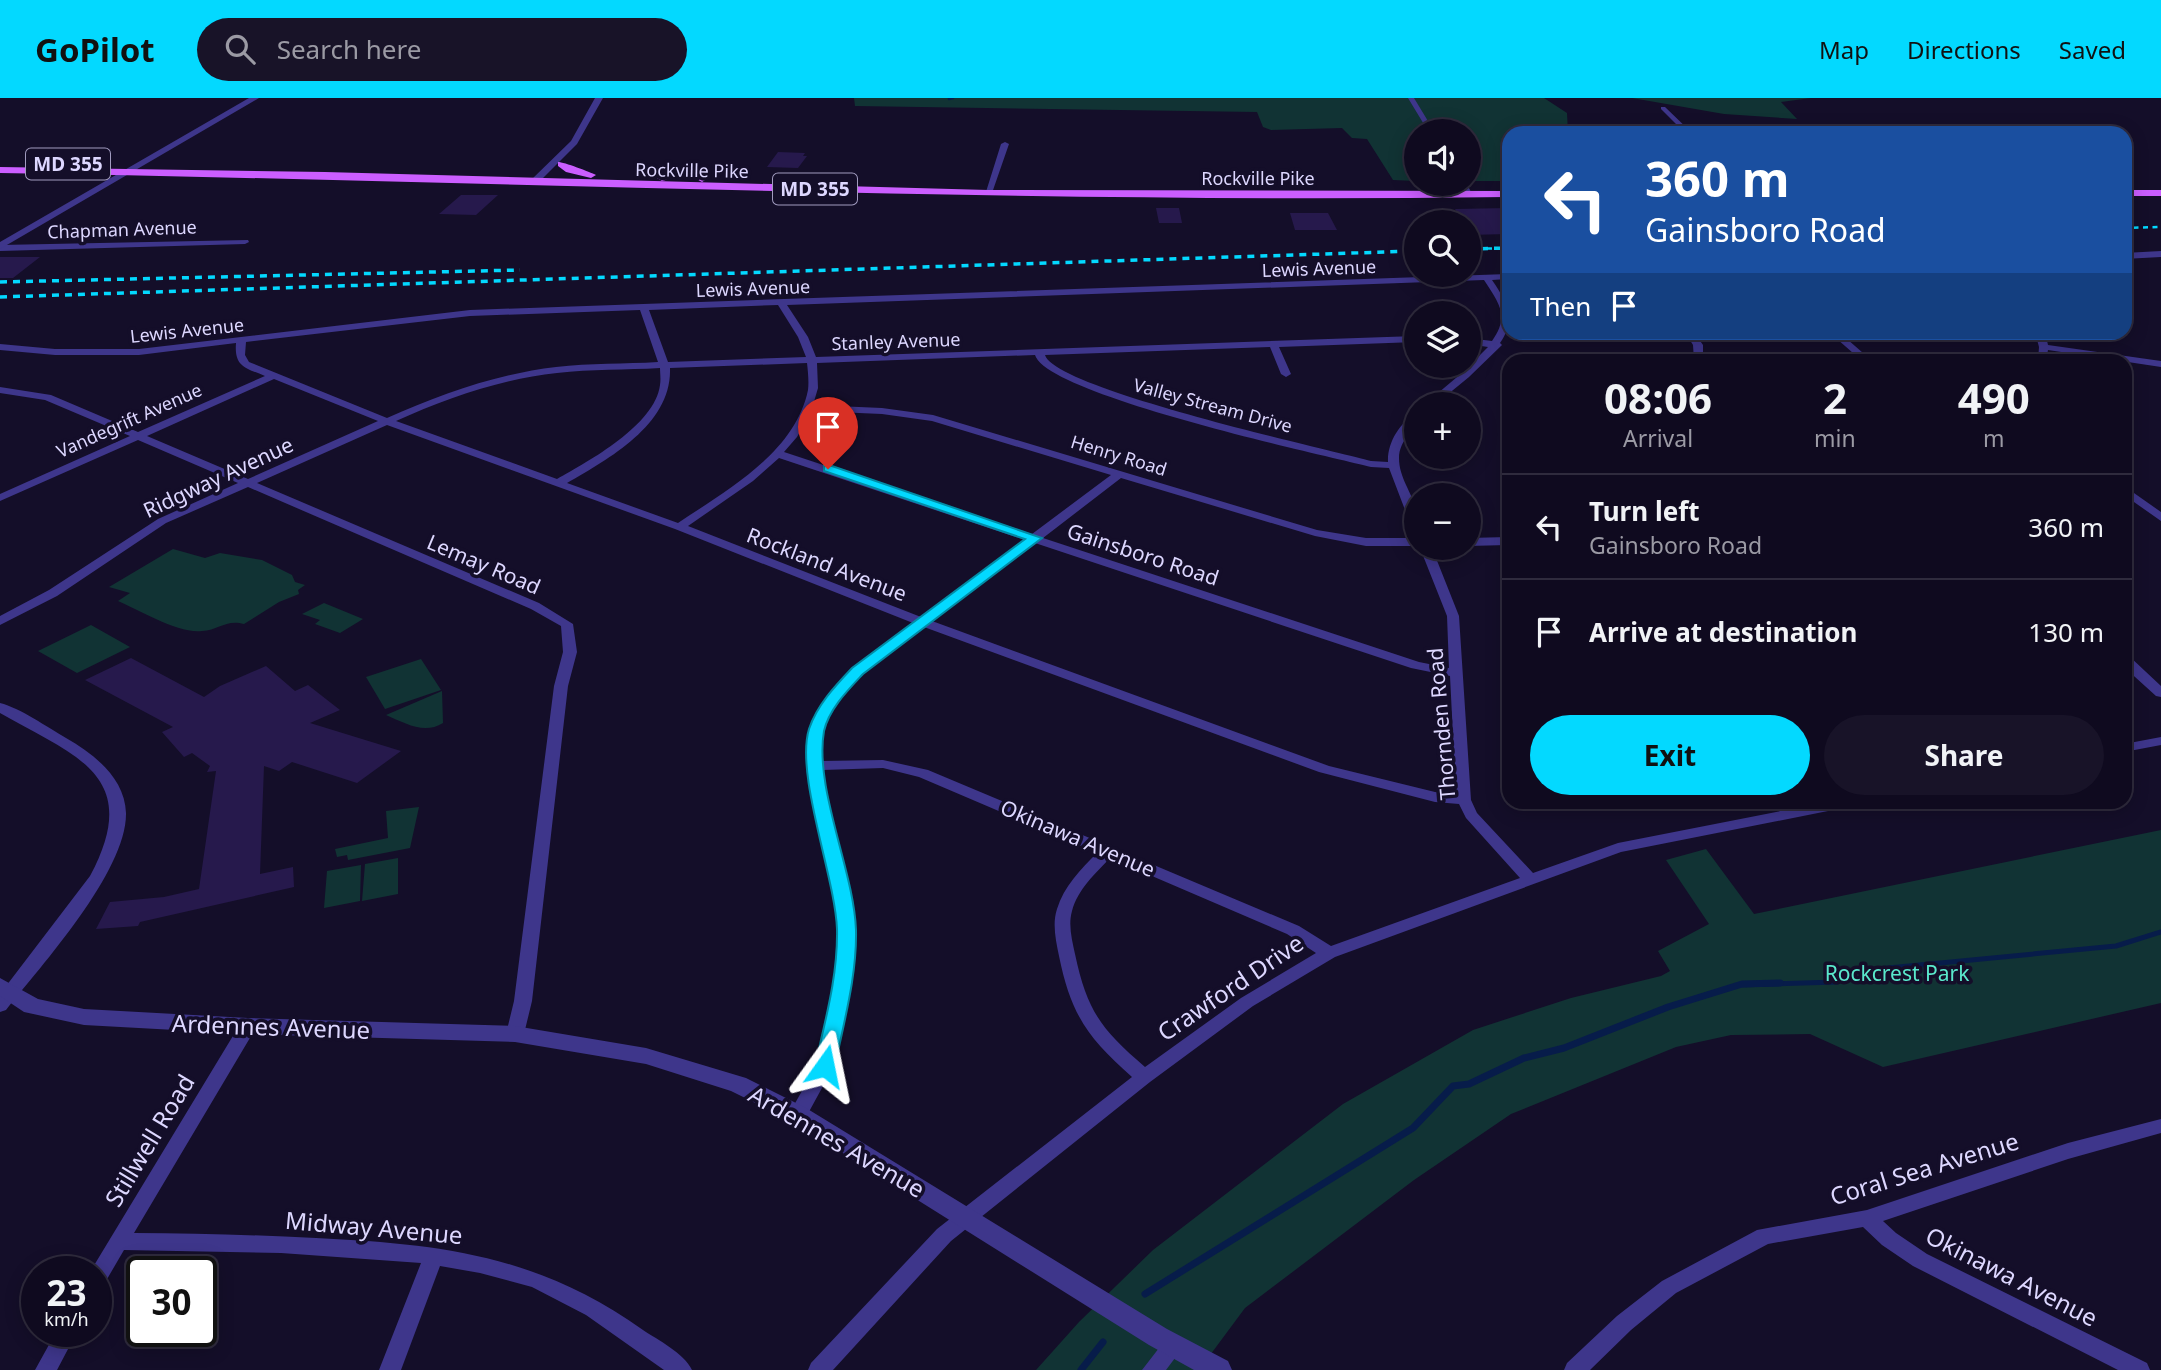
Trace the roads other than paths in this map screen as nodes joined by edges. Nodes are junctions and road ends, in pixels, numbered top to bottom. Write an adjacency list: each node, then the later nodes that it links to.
1 (244, 98): 11 (street)
2 (255, 98): 11 (street)
3 (598, 98): 9 (street)
4 (1411, 98): 6 (street)
5 (1663, 108): 7 (street)
6 (1424, 119)
7 (1682, 126)
8 (1006, 144): 21 (street)
9 (562, 160): 14 (main road); 15 (street)
10 (0, 163): 11 (main road, Rockville Pike / MD 355)
11 (137, 165): 13 (street); 15 (main road, Rockville Pike / MD 355)
12 (0, 170): 13 (main road, Rockville Pike / MD 355)
13 (122, 172): 15 (main road, Rockville Pike / MD 355); 27 (street)
14 (594, 176): 15 (main road, Rockville Pike / MD 355); 21 (main road, Rockville Pike / MD 355)
15 (543, 178): 21 (main road, Rockville Pike / MD 355)
16 (1502, 187): 20 (main road, Rockville Pike / MD 355)
17 (2132, 187): 18 (main road)
18 (2161, 187)
19 (1404, 188): 21 (main road, Rockville Pike / MD 355)
20 (1481, 188)
21 (991, 189)
22 (1481, 190): 23 (main road, Rockville Pike / MD 355)
23 (1502, 193)
24 (2132, 193): 25 (main road)
25 (2161, 193)
26 (244, 242): 27 (street, Chapman Avenue)
27 (0, 247)
28 (2161, 254): 29 (street)
29 (2132, 256)
30 (1502, 276): 31 (street, Lewis Avenue)
31 (1486, 277): 32 (street, Lewis Avenue); 33 (street)
32 (781, 303): 34 (street, Lewis Avenue); 49 (street)
33 (1502, 303)
34 (644, 308): 39 (street, Lewis Avenue); 52 (street)
35 (1502, 335): 42 (street)
36 (1404, 339): 40 (street, Stanley Avenue)
37 (1842, 340): 46 (street)
38 (2043, 340): 44 (street)
39 (241, 341): 43 (street, Lewis Avenue); 54 (street, Rockland Avenue)
40 (1273, 343): 45 (street, Stanley Avenue); 53 (street)
41 (1481, 343): 42 (street)
42 (1497, 345): 56 (street)
43 (0, 347)
44 (2045, 347): 47 (street); 48 (street)
45 (1039, 351): 49 (street, Stanley Avenue); 62 (street, Valley Stream Drive)
46 (1859, 354)
47 (2043, 354)
48 (2093, 354)
49 (812, 359): 52 (street, Stanley Avenue); 57 (street)
50 (2132, 360): 51 (street)
51 (2161, 364)
52 (664, 365): 58 (street, Stanley Avenue); 65 (street)
53 (1286, 374)
54 (273, 376): 58 (street, Rockland Avenue); 60 (street, Vandegrift Avenue)
55 (0, 390): 60 (street, Lemay Road)
56 (1444, 392)
57 (810, 408): 61 (street); 63 (street, Henry Road)
58 (386, 421): 64 (street, Ridgway Avenue); 65 (street, Rockland Avenue)
59 (1404, 427): 62 (street)
60 (138, 436): 64 (street, Lemay Road); 68 (street, Vandegrift Avenue)
61 (778, 454): 70 (street); 71 (street, Gainsboro Road)
62 (1391, 465): 66 (street)
63 (1120, 474): 71 (street); 73 (street, Henry Road)
64 (244, 484): 76 (street, Ridgway Avenue); 92 (street, Lemay Road)
65 (557, 484): 70 (street, Rockland Avenue)
66 (1404, 495)
67 (2132, 495): 69 (street)
68 (0, 498)
69 (2161, 518)
70 (679, 527): 77 (street, Rockland Avenue)
71 (1035, 538): 77 (street); 79 (street, Gainsboro Road)
72 (1502, 541): 74 (street)
73 (1404, 542)
74 (1481, 542)
75 (1431, 560): 79 (street, Thornden Road)
76 (0, 621)
77 (923, 622): 84 (street); 85 (street, Rockland Avenue)
78 (2132, 666): 80 (street)
79 (1457, 673): 85 (street, Thornden Road)
80 (2161, 693)
81 (0, 707): 90 (street)
82 (2161, 741): 83 (street)
83 (2132, 746)
84 (816, 766): 87 (street, Okinawa Avenue); 94 (street)
85 (1464, 800): 88 (street, Thornden Road)
86 (1807, 809): 88 (street, Crawford Drive)
87 (1108, 851): 89 (street, Okinawa Avenue); 93 (street)
88 (1530, 878): 89 (street, Crawford Drive)
89 (1329, 953): 93 (street, Crawford Drive)
90 (3, 995): 91 (street, Ardennes Avenue)
91 (248, 1026): 92 (street, Ardennes Avenue); 98 (street, Stillwell Road)
92 (515, 1034): 94 (street, Ardennes Avenue)
93 (1144, 1077): 96 (street, Crawford Drive)
94 (798, 1114): 96 (street, Ardennes Avenue)
95 (2161, 1126): 97 (street, Coral Sea Avenue)
96 (967, 1217): 101 (street, Ardennes Avenue); 106 (street, Crawford Drive)
97 (1867, 1219): 109 (street, Coral Sea Avenue); 110 (street, Okinawa Avenue)
98 (118, 1242): 99 (street, Midway Avenue); 100 (street, Stillwell Road)
99 (434, 1255): 104 (street); 105 (street, Midway Avenue)
100 (110, 1256)
101 (1174, 1346): 107 (street); 108 (street, Ardennes Avenue)
102 (59, 1347): 103 (street)
103 (46, 1370)
104 (390, 1370)
105 (681, 1370)
106 (819, 1370)
107 (1153, 1370)
108 (1219, 1370)
109 (1574, 1370)
110 (2139, 1370)

